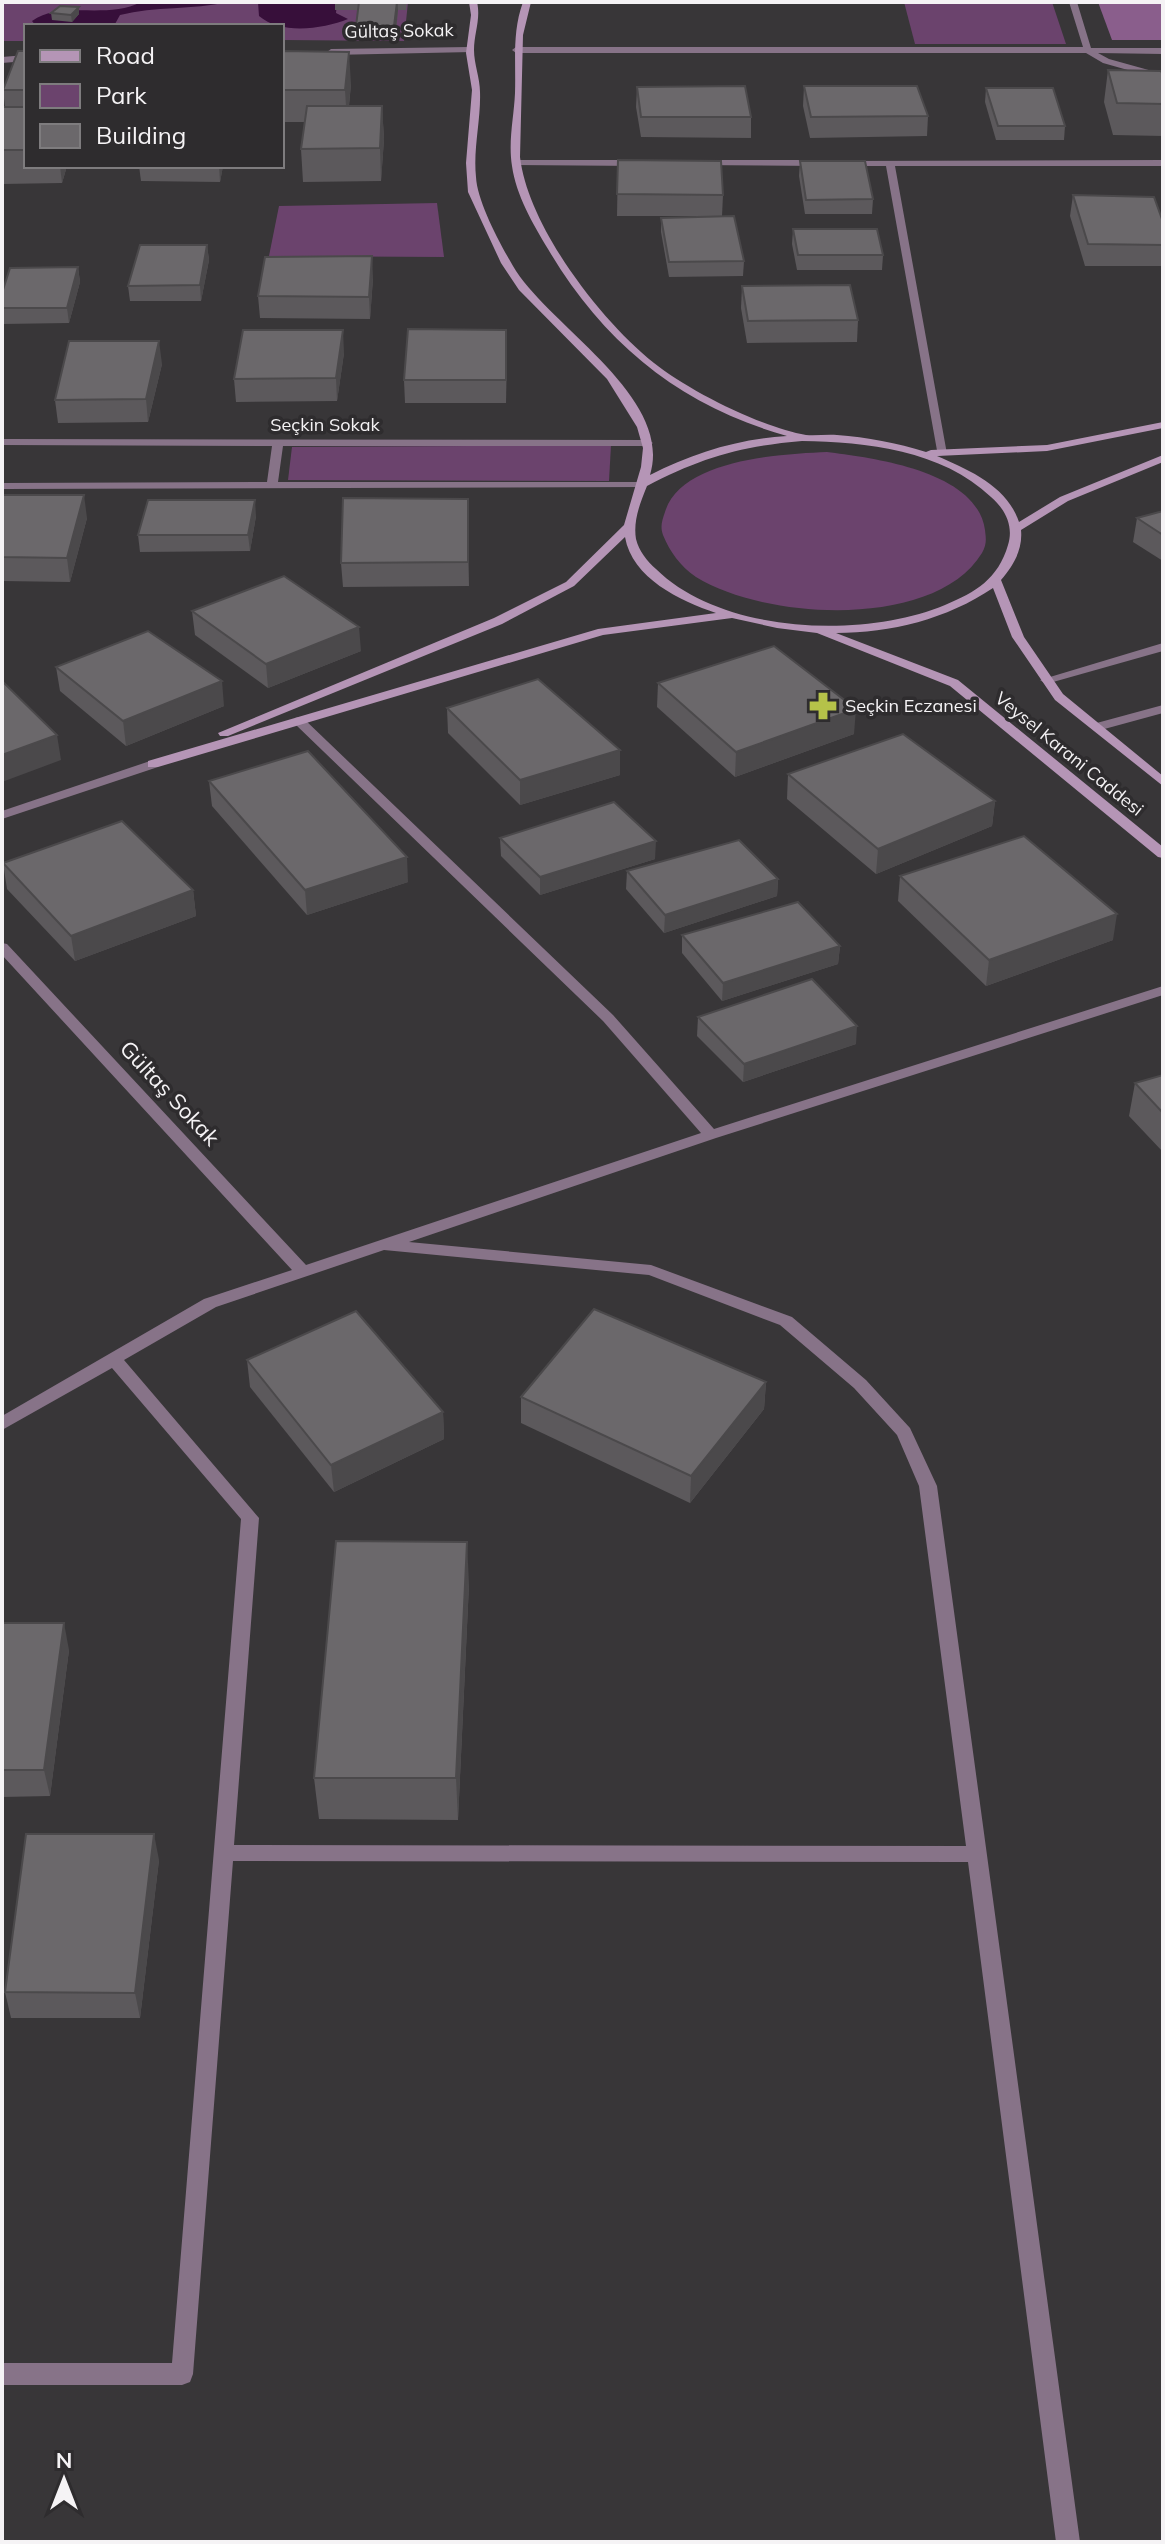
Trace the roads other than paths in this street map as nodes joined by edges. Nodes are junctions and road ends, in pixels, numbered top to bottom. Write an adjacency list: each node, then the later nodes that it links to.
1 (473, 2): 4 (main road)
2 (527, 2): 5 (main road)
3 (1073, 2): 6 (street)
4 (469, 50): 8 (street, Gültaş Sokak); 23 (main road)
5 (516, 50): 6 (street); 13 (main road)
6 (1088, 50): 7 (street); 11 (street)
7 (1163, 51)
8 (313, 53)
9 (24, 58): 10 (street)
10 (2, 60)
11 (1163, 77)
12 (1163, 148): 17 (street)
13 (517, 163): 14 (street); 20 (main road)
14 (657, 163)
15 (688, 163): 16 (street)
16 (890, 163): 17 (street); 25 (street)
17 (1141, 163): 18 (street)
18 (1163, 163)
19 (1163, 425): 25 (main road)
20 (810, 438): 24 (main road); 27 (main road)
21 (2, 442): 22 (street, Seçkin Sokak)
22 (278, 443): 23 (street, Seçkin Sokak); 29 (street)
23 (648, 443): 27 (main road)
24 (916, 453): 25 (main road); 31 (main road)
25 (942, 454)
26 (1163, 458): 31 (main road)
27 (642, 484): 29 (street); 30 (main road)
28 (2, 486): 29 (street)
29 (272, 486)
30 (627, 528): 33 (main road); 40 (main road)
31 (1017, 528): 32 (main road)
32 (996, 582): 34 (main road); 36 (main road, Veysel Karani Caddesi)
33 (736, 614): 34 (main road); 38 (main road)
34 (818, 630): 43 (main road, Veysel Karani Caddesi)
35 (1163, 647): 36 (street)
36 (1046, 680): 39 (main road, Veysel Karani Caddesi)
37 (1163, 709): 39 (street)
38 (299, 721): 40 (main road); 46 (street)
39 (1097, 727): 41 (main road, Veysel Karani Caddesi)
40 (153, 764): 42 (street)
41 (1163, 782)
42 (2, 815)
43 (1163, 854)
44 (2, 947): 48 (street, Gültaş Sokak)
45 (1163, 990): 46 (street)
46 (711, 1135): 47 (street)
47 (384, 1245): 48 (street); 52 (street)
48 (303, 1272): 49 (street)
49 (114, 1359): 50 (street); 51 (street)
50 (2, 1424)
51 (223, 1853): 52 (street); 53 (street)
52 (978, 1854): 54 (street)
53 (2, 2374)
54 (1068, 2542)

